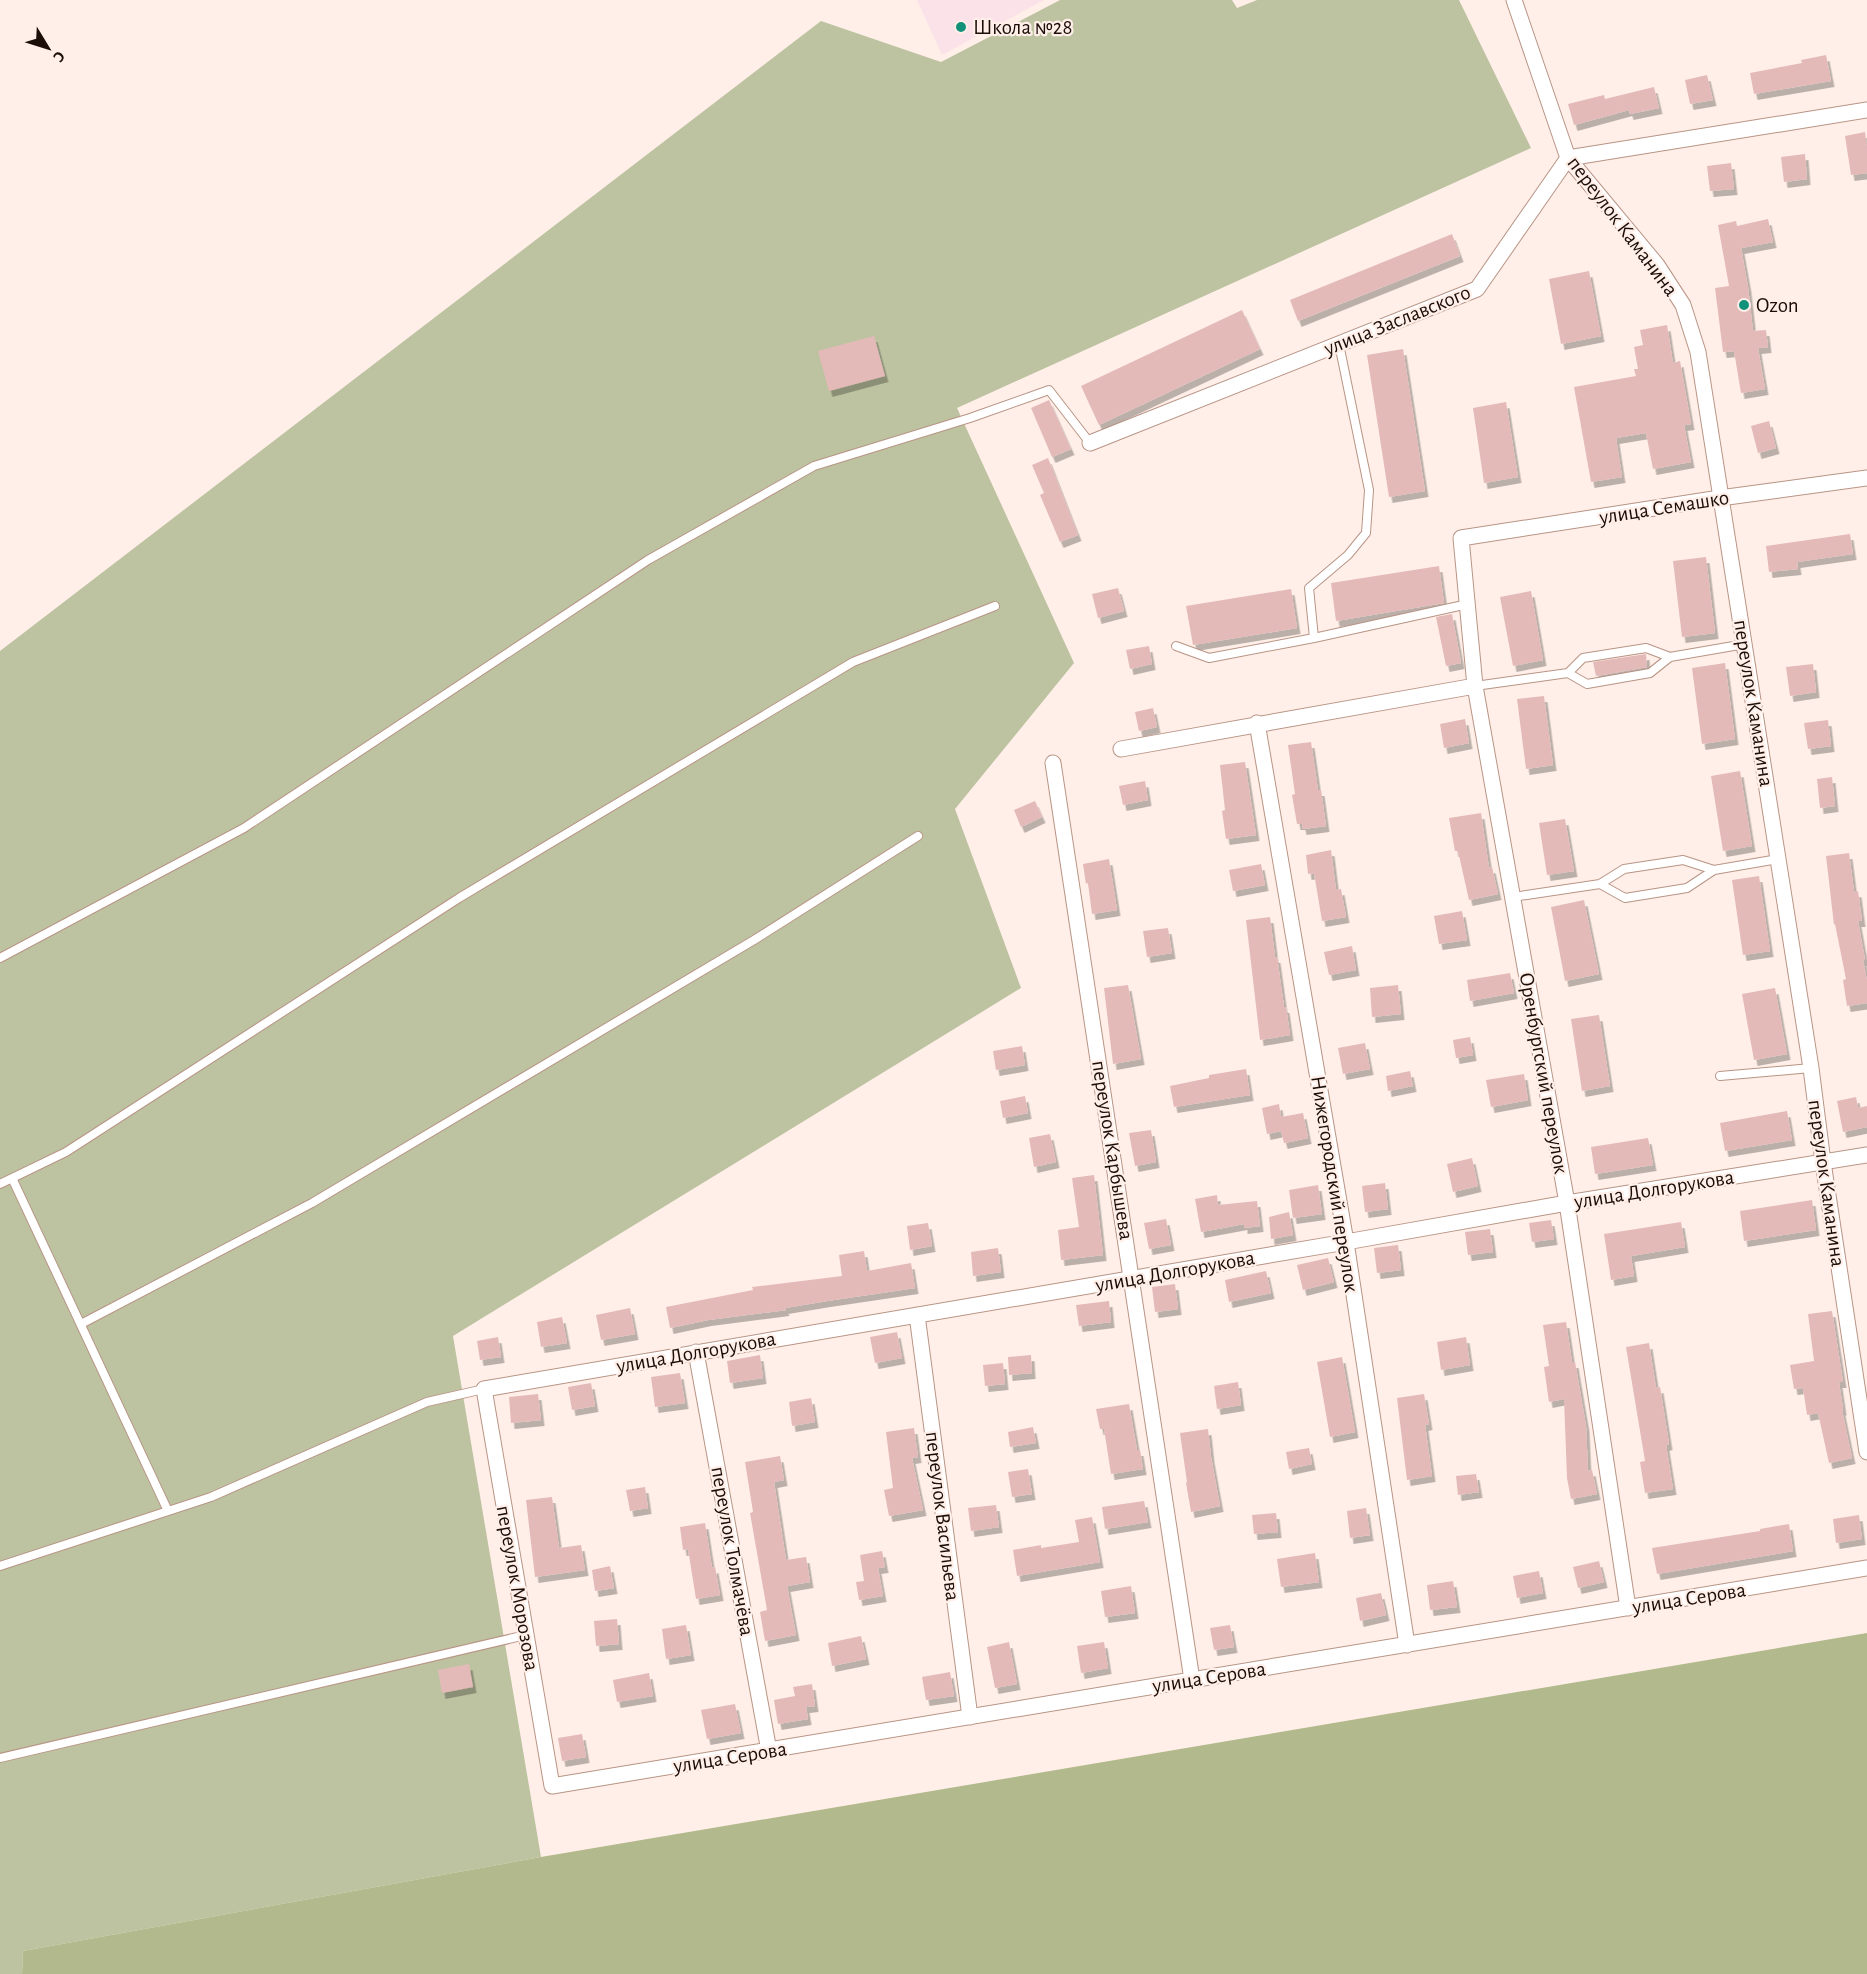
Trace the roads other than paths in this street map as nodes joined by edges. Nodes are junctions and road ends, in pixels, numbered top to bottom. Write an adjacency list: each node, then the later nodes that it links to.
1 (1514, 0): 3 (street, переулок Каманина)
2 (1867, 110): 3 (street)
3 (1568, 158): 4 (street, улица Заславского); 7 (street, переулок Каманина)
4 (1339, 344): 5 (street, улица Заславского); 11 (lane)
5 (1090, 442): 25 (lane)
6 (1867, 478): 7 (street, улица Семашко)
7 (1720, 498): 8 (street, улица Семашко); 12 (street, переулок Каманина)
8 (1461, 538): 9 (street, Оренбургский переулок)
9 (1468, 604): 11 (lane); 16 (street, Оренбургский переулок)
10 (995, 606): 30 (lane)
11 (1314, 638): 13 (lane)
12 (1745, 645): 14 (lane); 21 (street, переулок Каманина)
13 (1176, 646)
14 (1670, 657): 15 (lane); 15 (lane)
15 (1568, 673): 16 (lane)
16 (1475, 686): 17 (street); 24 (street, Оренбургский переулок)
17 (1257, 723): 18 (street); 33 (street, Нижегородский переулок)
18 (1121, 749)
19 (1053, 763): 34 (street, переулок Карбышева)
20 (918, 836): 36 (lane)
21 (1778, 860): 22 (lane); 26 (street, переулок Каманина)
22 (1714, 870): 23 (lane); 23 (lane)
23 (1600, 884): 24 (lane)
24 (1513, 897): 32 (street, Оренбургский переулок)
25 (0, 958)
26 (1811, 1068): 27 (lane); 29 (street, переулок Каманина)
27 (1720, 1076)
28 (1867, 1155): 29 (street, улица Долгорукова)
29 (1823, 1162): 32 (street, улица Долгорукова); 39 (street, переулок Каманина)
30 (12, 1178): 31 (lane); 36 (lane)
31 (0, 1184)
32 (1567, 1203): 33 (street, улица Долгорукова); 43 (street, Оренбургский переулок)
33 (1346, 1242): 34 (street, улица Долгорукова); 45 (street, Нижегородский переулок)
34 (1132, 1279): 35 (street, улица Долгорукова); 46 (street, переулок Карбышева)
35 (917, 1315): 37 (street, улица Долгорукова); 47 (street, переулок Васильева)
36 (81, 1324): 40 (lane)
37 (696, 1352): 38 (street, улица Долгорукова); 48 (street, переулок Толмачёва)
38 (484, 1389): 40 (lane); 44 (street, переулок Морозова)
39 (1867, 1452)
40 (168, 1511): 41 (lane)
41 (0, 1566)
42 (1867, 1568): 43 (street, улица Серова)
43 (1628, 1608): 45 (street, улица Серова)
44 (526, 1635): 49 (lane); 50 (street, переулок Морозова)
45 (1407, 1645): 46 (street, улица Серова)
46 (1192, 1680): 47 (street, улица Серова)
47 (970, 1717): 48 (street, улица Серова)
48 (770, 1751): 50 (street, улица Серова)
49 (0, 1758)
50 (552, 1786)

